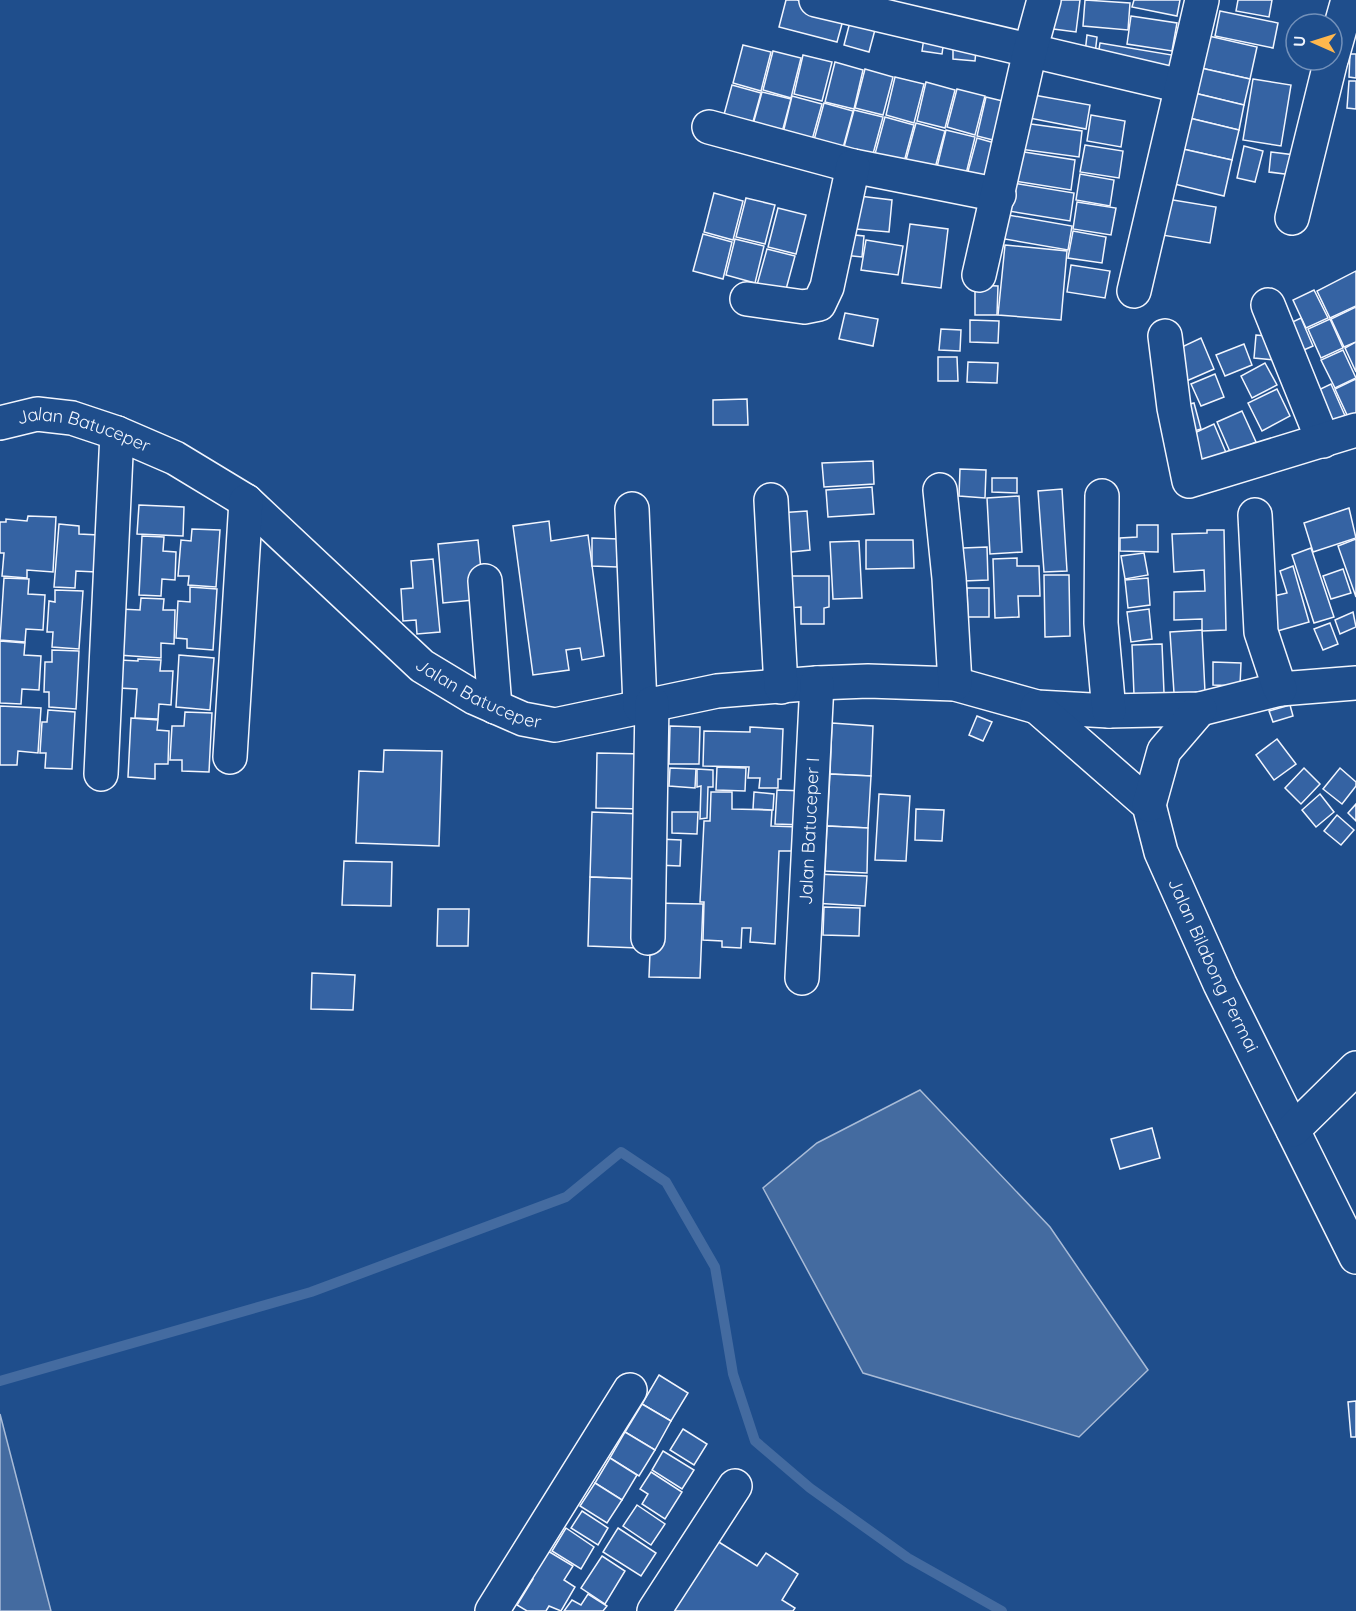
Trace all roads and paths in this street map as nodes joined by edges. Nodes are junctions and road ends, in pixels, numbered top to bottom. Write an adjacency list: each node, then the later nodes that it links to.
1 (816, 0): 6 (street)
2 (1044, 0): 6 (street)
3 (1202, 0): 8 (street)
4 (1348, 0): 5 (street)
5 (1344, 15)
6 (1030, 51): 8 (street); 11 (street)
7 (1329, 72): 12 (street)
8 (1181, 86): 14 (street)
9 (709, 127): 10 (street)
10 (853, 166): 11 (street); 15 (street)
11 (999, 195): 13 (street)
12 (1292, 218)
13 (979, 275)
14 (1134, 291)
15 (747, 299)
16 (1268, 306): 21 (street)
17 (1165, 336): 21 (street)
18 (0, 423): 20 (street, Jalan Batuceper)
19 (1356, 429): 21 (street)
20 (117, 433): 25 (street, Jalan Batuceper); 40 (street)
21 (1323, 441)
22 (940, 490): 31 (street)
23 (1102, 496): 38 (street)
24 (771, 500): 32 (street)
25 (246, 501): 35 (street, Jalan Batuceper); 39 (street)
26 (632, 509): 34 (street)
27 (1255, 515): 33 (street)
28 (485, 581): 35 (street)
29 (817, 683): 31 (street, Jalan Batuceper); 32 (street, Jalan Batuceper); 43 (street, Jalan Batuceper I)
30 (1356, 683): 33 (street)
31 (955, 684): 36 (street, Jalan Batuceper)
32 (781, 687): 34 (street, Jalan Batuceper)
33 (1280, 689): 37 (street)
34 (646, 704): 35 (street, Jalan Batuceper); 42 (street)
35 (495, 707)
36 (1037, 707): 38 (street); 41 (street)
37 (1200, 709): 38 (street); 41 (street)
38 (1109, 711)
39 (230, 757)
40 (101, 774)
41 (1149, 805): 45 (street, Jalan Bilabong Permai)
42 (648, 938)
43 (802, 978)
44 (1356, 1068): 45 (street)
45 (1293, 1130): 46 (street, Jalan Bilabong Permai)
46 (1356, 1257)
47 (630, 1390): 49 (street)
48 (735, 1486): 50 (street)
49 (492, 1611)
50 (654, 1611)

